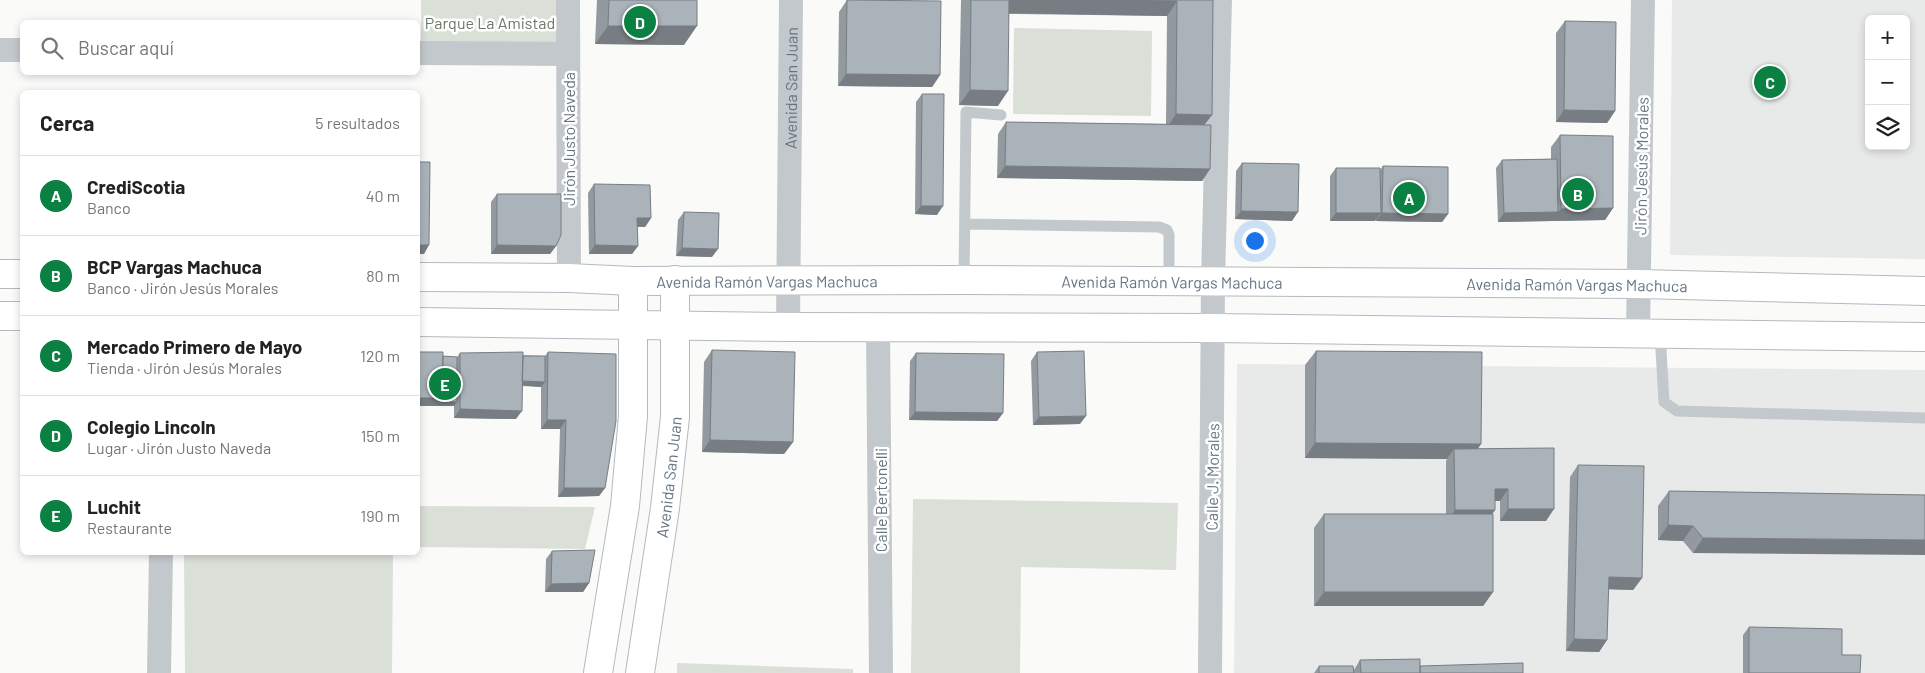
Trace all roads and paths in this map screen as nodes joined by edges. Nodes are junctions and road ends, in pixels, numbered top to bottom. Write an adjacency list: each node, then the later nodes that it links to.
1 (568, 0): 8 (street, Jirón Justo Naveda)
2 (791, 0): 16 (street, Avenida San Juan)
3 (1220, 0): 20 (street, Calle J. Morales)
4 (1643, 0): 21 (street, Jirón Jesús Morales)
5 (0, 50): 6 (street)
6 (20, 50)
7 (420, 53): 8 (street)
8 (568, 54): 14 (street, Jirón Justo Naveda)
9 (1001, 115): 10 (lane)
10 (965, 224): 17 (lane); 19 (lane)
11 (0, 274): 12 (main road)
12 (20, 274)
13 (420, 277): 14 (main road, Avenida Ramón Vargas Machuca)
14 (569, 278): 18 (main road, Avenida Ramón Vargas Machuca)
15 (675, 280): 16 (main road, Avenida Ramón Vargas Machuca); 18 (main road, Avenida Ramón Vargas Machuca); 27 (main road, Avenida San Juan)
16 (789, 280): 17 (main road, Avenida Ramón Vargas Machuca); 28 (street, Avenida San Juan)
17 (964, 280): 19 (main road, Avenida Ramón Vargas Machuca)
18 (633, 281): 26 (main road)
19 (1169, 281): 20 (main road, Avenida Ramón Vargas Machuca)
20 (1213, 281): 21 (main road, Avenida Ramón Vargas Machuca); 30 (street, Calle J. Morales)
21 (1639, 284): 22 (main road, Avenida Ramón Vargas Machuca); 31 (street, Jirón Jesús Morales)
22 (1925, 292)
23 (0, 316): 24 (main road)
24 (20, 316)
25 (420, 322): 26 (main road)
26 (633, 324): 27 (main road); 36 (main road)
27 (675, 325): 28 (main road); 37 (main road, Avenida San Juan)
28 (788, 327): 29 (main road)
29 (878, 328): 30 (main road); 38 (street, Calle Bertonelli)
30 (1213, 328): 31 (main road); 39 (street, Calle J. Morales)
31 (1649, 333): 32 (main road); 33 (lane)
32 (1925, 337)
33 (1925, 418)
34 (161, 555): 35 (street)
35 (160, 673)
36 (598, 673)
37 (640, 673)
38 (881, 673)
39 (1210, 673)

